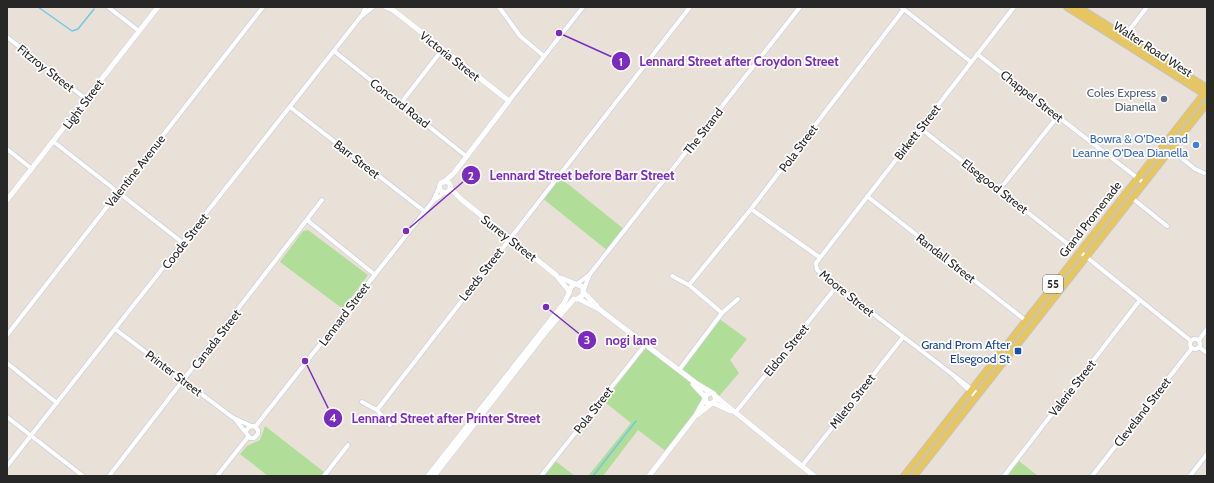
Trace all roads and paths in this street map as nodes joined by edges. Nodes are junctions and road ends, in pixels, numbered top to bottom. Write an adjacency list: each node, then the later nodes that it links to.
1 (108, 7): 18 (street)
2 (158, 7): 18 (street, Light Street)
3 (263, 7): 47 (street, Valentine Avenue)
4 (366, 7): 17 (street, Coode Street)
5 (373, 7): 17 (street, Coode Street)
6 (386, 7): 15 (street, Victoria Street)
7 (500, 7): 24 (street)
8 (583, 7): 24 (street, Lennard Street)
9 (690, 7): 59 (street, Leeds Street)
10 (800, 7): 66 (street, The Strand)
11 (1014, 7): 23 (street, Birkett Street)
12 (1068, 7): 20 (main road, Walter Road West)
13 (1078, 7): 20 (main road, Walter Road West)
14 (1147, 7): 20 (street)
15 (392, 8): 21 (street, Victoria Street)
16 (902, 8): 25 (street); 55 (street, Pola Street)
17 (362, 15): 22 (street, Coode Street)
18 (139, 32): 27 (street, Light Street)
19 (7, 38): 27 (street, Fitzroy Street)
20 (1123, 39): 26 (main road, Walter Road West)
21 (442, 50): 28 (street, Victoria Street); 29 (street)
22 (334, 52): 29 (street, Concord Road); 31 (street, Coode Street)
23 (977, 54): 25 (street, Birkett Street); 32 (street, Chappel Street)
24 (544, 56): 28 (street, Lennard Street)
25 (971, 62): 33 (street, Birkett Street)
26 (1206, 92): 41 (main road, Grand Promenade / 55)
27 (86, 100): 34 (street, Light Street)
28 (509, 101): 37 (street, Lennard Street)
29 (401, 103): 37 (street, Concord Road)
30 (1207, 103): 36 (main road, Grand Promenade / 55)
31 (290, 107): 56 (street, Barr Street); 60 (street, Coode Street)
32 (1058, 116): 41 (street, Chappel Street); 46 (street)
33 (920, 128): 46 (street, Elsegood Street); 49 (street, Birkett Street)
34 (54, 142): 38 (street, Light Street); 47 (street)
35 (7, 149): 38 (street)
36 (1170, 149): 39 (street); 43 (main road, Grand Promenade / 55)
37 (466, 156): 40 (street, Lennard Street)
38 (32, 169): 51 (street, Light Street)
39 (1204, 172)
40 (454, 173): 42 (street, Lennard Street); 44 (street, Lennard Street)
41 (1137, 177): 43 (street, Chappel Street); 62 (main road, Grand Promenade / 55)
42 (444, 182): 44 (street); 45 (street, Lennard Street)
43 (1144, 183): 50 (main road, Grand Promenade / 55)
44 (450, 186): 48 (street, Lennard Street); 53 (street, Surrey Street)
45 (439, 188): 48 (street); 54 (street, Lennard Street)
46 (1000, 189): 61 (street, Elsegood Street)
47 (119, 192): 60 (street); 82 (street, Valentine Avenue)
48 (444, 193): 53 (street, Surrey Street); 54 (street, Lennard Street)
49 (867, 196): 63 (street, Birkett Street); 79 (street, Randall Street)
50 (1132, 198): 58 (street); 64 (main road, Grand Promenade / 55)
51 (7, 200)
52 (322, 200): 57 (street, Canada Street)
53 (462, 200): 59 (street, Surrey Street)
54 (433, 201): 56 (street, Lennard Street)
55 (751, 209): 63 (street, Moore Street); 70 (street, Pola Street)
56 (424, 211): 65 (street, Lennard Street)
57 (307, 220): 65 (street); 93 (street, Canada Street)
58 (1167, 226)
59 (509, 238): 67 (street, Surrey Street); 101 (street, Leeds Street)
60 (183, 243): 80 (street, Coode Street)
61 (1068, 244)
62 (1079, 251): 64 (street); 79 (main road, Grand Promenade / 55)
63 (819, 257): 71 (street, Moore Street)
64 (1086, 257): 76 (street); 96 (main road, Grand Promenade / 55)
65 (374, 274): 107 (street, Lennard Street)
66 (590, 274): 69 (street, The Strand); 72 (street, The Strand)
67 (556, 275): 69 (street, Surrey Street); 73 (street, Surrey Street)
68 (672, 276): 70 (street)
69 (575, 284): 72 (street, Surrey Street); 73 (street)
70 (689, 285): 78 (street)
71 (837, 286): 83 (street, Moore Street); 102 (street, Eldon Street)
72 (584, 291): 74 (street); 77 (street)
73 (569, 292): 74 (street, Surrey Street); 119 (street)
74 (577, 299): 77 (street); 120 (street)
75 (738, 299): 78 (street)
76 (1140, 300): 85 (street); 126 (street, Valerie Street)
77 (599, 309): 86 (street)
78 (722, 313): 91 (street)
79 (1025, 320): 94 (main road, Grand Promenade / 55)
80 (115, 329): 93 (street, Printer Street); 99 (street, Coode Street)
81 (1207, 329): 84 (street)
82 (7, 335)
83 (903, 337): 94 (street, Moore Street); 114 (street, Mileto Street)
84 (1199, 340): 85 (street); 87 (street)
85 (1191, 341): 88 (street)
86 (645, 345): 91 (street); 121 (street, Pola Street)
87 (1200, 347): 88 (street); 89 (street)
88 (1192, 348): 127 (street, Cleveland Street)
89 (1207, 353)
90 (7, 363): 99 (street)
91 (678, 370): 92 (street)
92 (689, 378): 95 (street); 97 (street)
93 (184, 381): 105 (street, Printer Street); 116 (street, Canada Street)
94 (971, 390): 96 (street, Moore Street); 124 (main road, Grand Promenade / 55)
95 (712, 394): 97 (street); 100 (street); 102 (street)
96 (977, 395): 125 (main road, Grand Promenade / 55)
97 (705, 398): 100 (street); 103 (street)
98 (362, 402): 101 (street)
99 (57, 403): 109 (street, Coode Street)
100 (712, 404): 102 (street); 103 (street)
101 (377, 410): 106 (street)
102 (735, 413): 114 (street)
103 (696, 415): 122 (street)
104 (7, 417): 109 (street)
105 (232, 417): 107 (street, Printer Street); 108 (street, Printer Street)
106 (390, 425)
107 (253, 426): 108 (street); 110 (street)
108 (246, 431): 110 (street)
109 (32, 436): 113 (street, Coode Street); 115 (street)
110 (248, 436): 117 (street)
111 (348, 444): 118 (street)
112 (1207, 454): 128 (street)
113 (7, 466)
114 (802, 466): 123 (street)
115 (83, 476)
116 (109, 476)
117 (218, 476)
118 (324, 476)
119 (428, 476)
120 (434, 476)
121 (541, 476)
122 (649, 476)
123 (814, 476)
124 (904, 476)
125 (914, 476)
126 (1004, 476)
127 (1092, 476)
128 (1190, 476)

